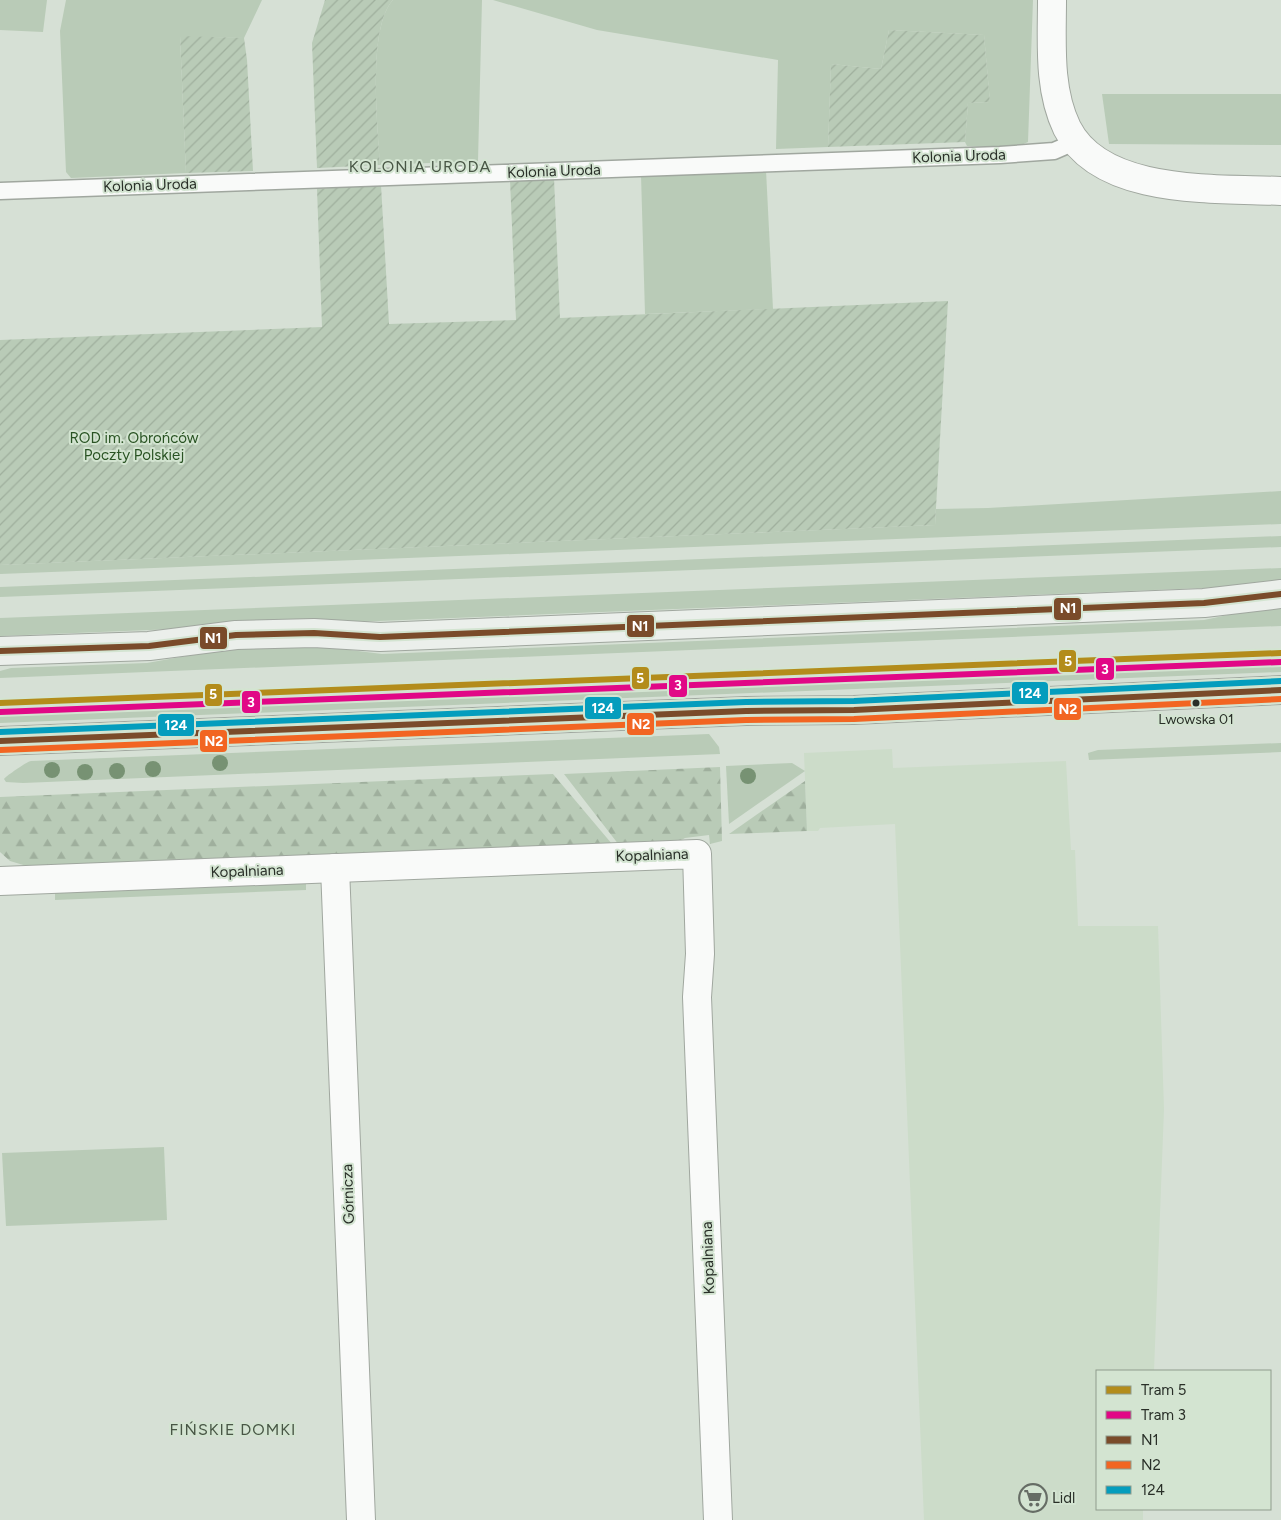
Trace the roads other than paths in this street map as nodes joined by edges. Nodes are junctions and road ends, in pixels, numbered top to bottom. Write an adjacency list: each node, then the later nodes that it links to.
1 (1052, 0): 2 (street)
2 (1077, 141): 3 (lane, Kolonia Uroda); 4 (street)
3 (0, 191)
4 (1281, 191)
5 (1281, 594): 6 (main road)
6 (0, 650)
7 (1281, 690): 8 (main road)
8 (0, 741)
9 (336, 868): 10 (street, Kopalniana); 11 (street, Górnicza); 12 (street, Kopalniana)
10 (0, 881)
11 (361, 1520)
12 (718, 1520)

